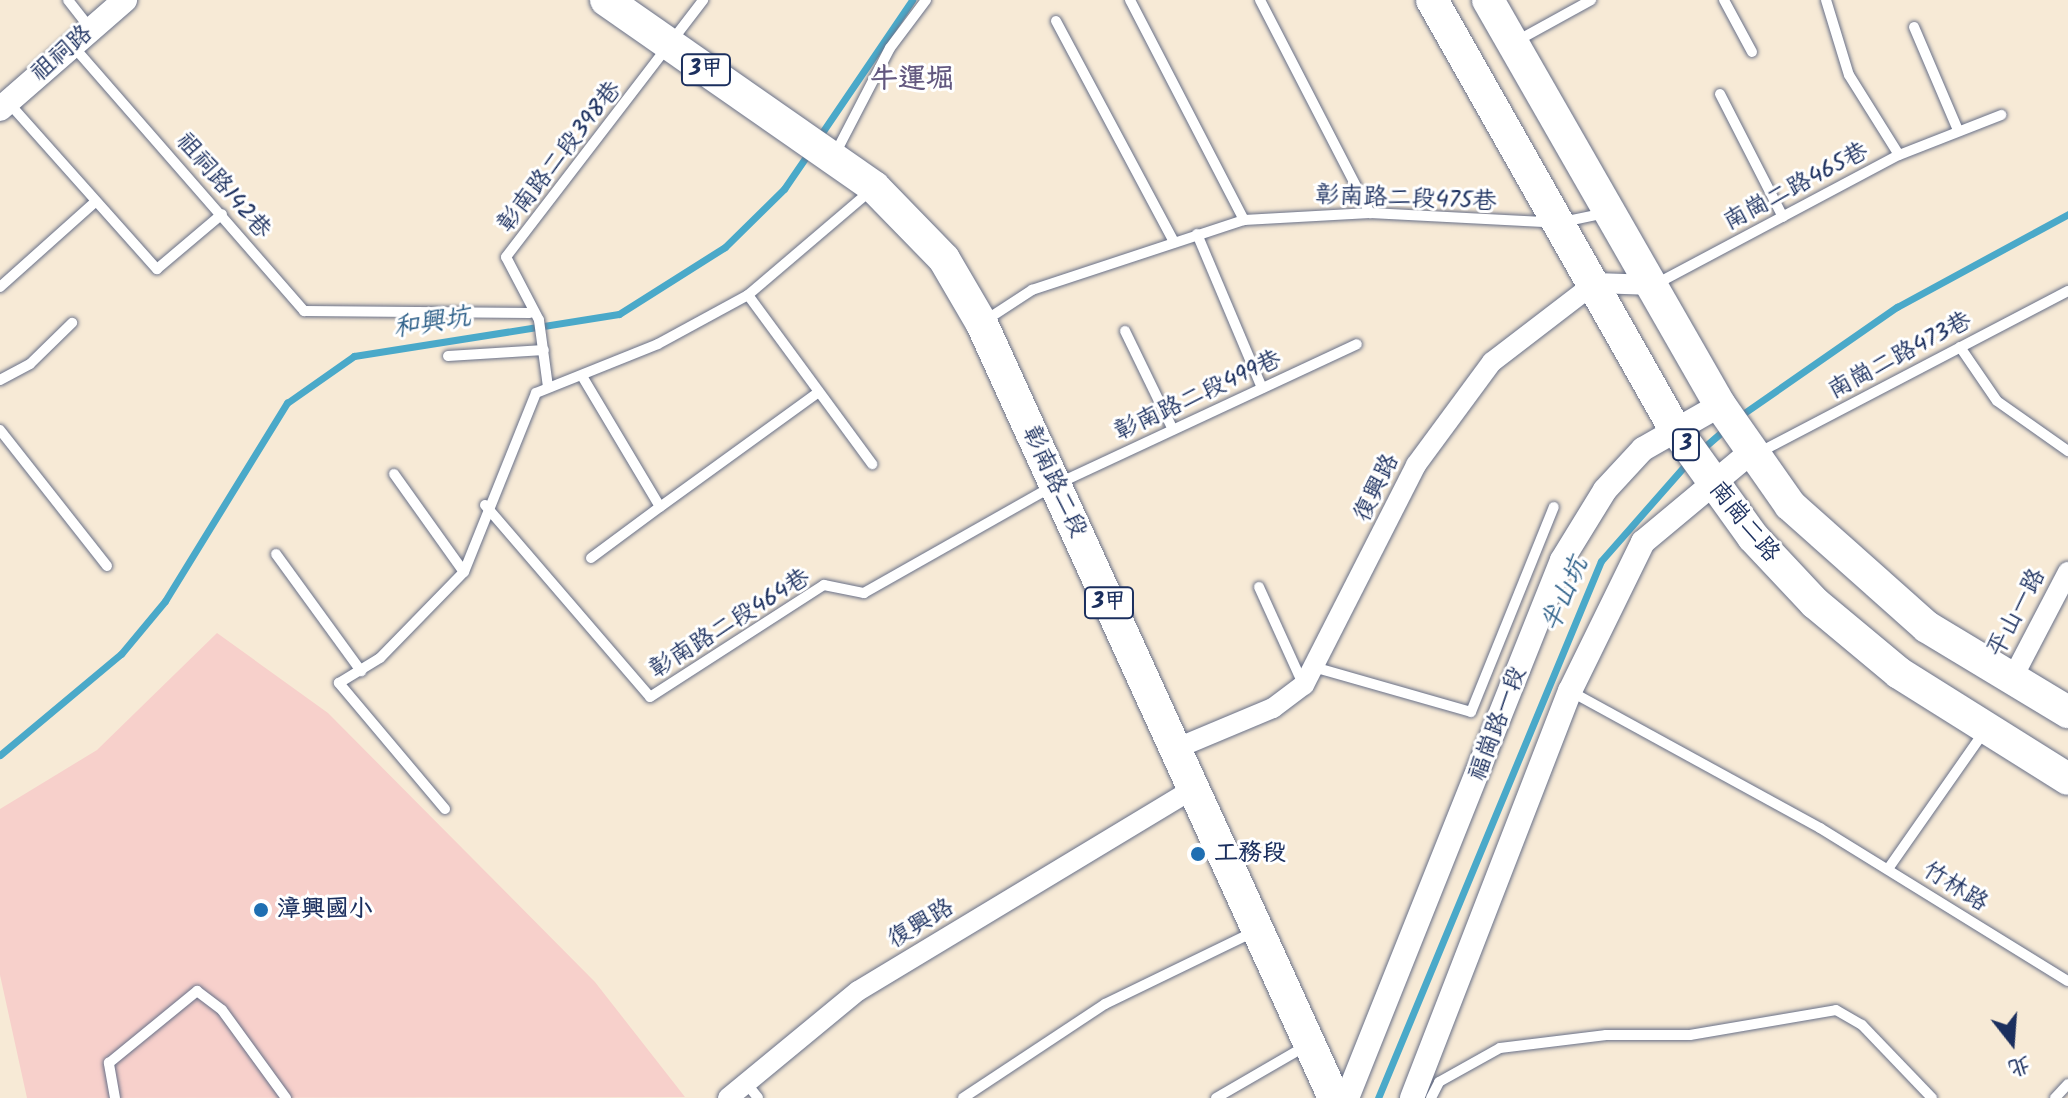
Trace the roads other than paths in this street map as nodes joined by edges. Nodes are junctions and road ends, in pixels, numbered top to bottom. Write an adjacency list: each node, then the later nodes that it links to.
1 (68, 0): 15 (lane)
2 (125, 0): 15 (street, 祖祠路)
3 (606, 0): 18 (main road, 彰南路二段 / 3甲)
4 (703, 0): 18 (lane)
5 (926, 0): 24 (lane)
6 (1130, 0): 32 (lane)
7 (1260, 0): 29 (lane)
8 (1432, 0): 33 (main road, 南崗二路 / 3)
9 (1488, 0): 16 (main road, 南崗二路 / 3)
10 (1591, 0): 16 (lane)
11 (1724, 0): 19 (lane)
12 (1826, 0): 25 (lane)
13 (1056, 21): 35 (lane)
14 (1914, 27): 23 (lane)
15 (91, 29): 17 (street, 祖祠路)
16 (1513, 43): 28 (main road, 南崗二路 / 3)
17 (72, 45): 21 (street, 祖祠路); 30 (lane, 祖祠路142巷)
18 (672, 48): 24 (main road, 彰南路二段 / 3甲); 41 (lane, 彰南路二段398巷)
19 (1752, 52)
20 (1720, 94): 31 (lane)
21 (4, 105): 27 (lane)
22 (2001, 115): 23 (lane, 南崗二路465巷)
23 (1958, 130): 25 (lane, 南崗二路465巷)
24 (822, 147): 26 (main road, 彰南路二段 / 3甲)
25 (1899, 155): 31 (lane, 南崗二路465巷)
26 (874, 187): 40 (lane); 43 (main road, 彰南路二段 / 3甲)
27 (94, 203): 30 (lane); 38 (lane)
28 (1609, 212): 33 (lane, 彰南路二段475巷); 37 (main road, 南崗二路 / 3)
29 (1370, 213): 32 (lane, 彰南路二段475巷); 33 (lane, 彰南路二段475巷)
30 (222, 214): 41 (lane, 祖祠路142巷)
31 (1783, 217): 37 (lane, 南崗二路465巷)
32 (1244, 220): 34 (lane, 彰南路二段475巷)
33 (1558, 223): 36 (main road, 南崗二路 / 3)
34 (1197, 234): 35 (lane, 彰南路二段475巷); 52 (lane)
35 (1174, 242): 43 (lane, 彰南路二段475巷)
36 (1595, 283): 37 (street); 55 (main road, 南崗二路 / 3); 73 (street, 復興路)
37 (1654, 285): 54 (main road, 南崗二路 / 3)
38 (0, 287)
39 (2068, 291): 46 (lane, 南崗二路473巷)
40 (748, 295): 49 (lane); 53 (lane)
41 (534, 316): 47 (lane, 彰南路二段398巷)
42 (72, 323): 50 (lane)
43 (982, 324): 63 (main road, 彰南路二段 / 3甲)
44 (1125, 331): 56 (lane)
45 (1357, 344): 52 (lane, 彰南路二段499巷)
46 (1960, 347): 58 (lane); 59 (lane, 南崗二路473巷)
47 (544, 350): 48 (lane); 51 (lane, 彰南路二段398巷)
48 (448, 356)
49 (582, 376): 51 (lane); 65 (lane)
50 (0, 380)
51 (548, 387): 64 (lane)
52 (1262, 388): 56 (lane, 彰南路二段499巷)
53 (819, 392): 60 (lane); 65 (lane)
54 (1720, 405): 55 (street, 福崗路一段); 59 (main road, 南崗二路 / 3)
55 (1674, 427): 62 (main road, 南崗二路 / 3); 96 (street, 福崗路一段)
56 (1172, 428): 63 (lane, 彰南路二段499巷)
57 (0, 430): 69 (lane)
58 (2068, 451)
59 (1750, 453): 62 (street); 75 (main road, 南崗二路 / 3)
60 (872, 464)
61 (394, 474): 70 (lane)
62 (1711, 483): 77 (street); 79 (main road, 南崗二路 / 3)
63 (1055, 485): 64 (lane, 彰南路二段464巷); 80 (main road, 彰南路二段 / 3甲)
64 (485, 505): 70 (lane)
65 (660, 507): 68 (lane)
66 (1554, 507): 73 (lane)
67 (276, 554): 74 (lane)
68 (591, 558)
69 (107, 566)
70 (464, 572): 74 (lane)
71 (2068, 572): 75 (street, 平山一路)
72 (1259, 587): 76 (lane)
73 (1317, 668): 76 (street, 復興路)
74 (361, 671): 83 (lane)
75 (2012, 679): 78 (main road, 南崗二路 / 3)
76 (1304, 685): 80 (street, 復興路)
77 (1570, 691): 84 (lane, 竹林路); 97 (street)
78 (2068, 712)
79 (1985, 730): 81 (main road, 南崗二路 / 3); 84 (lane)
80 (1175, 749): 82 (main road, 彰南路二段 / 3甲)
81 (2068, 779)
82 (1194, 788): 85 (main road, 彰南路二段 / 3甲); 89 (street, 復興路)
83 (445, 809)
84 (1888, 869): 86 (lane, 竹林路)
85 (1258, 930): 87 (main road, 彰南路二段 / 3甲); 93 (lane)
86 (2068, 981)
87 (1309, 1044): 94 (lane); 95 (main road, 彰南路二段 / 3甲)
88 (2068, 1084): 100 (lane)
89 (752, 1090): 92 (street, 復興路)
90 (115, 1098): 91 (lane)
91 (286, 1098)
92 (728, 1098)
93 (963, 1098)
94 (1216, 1098)
95 (1334, 1098)
96 (1347, 1098)
97 (1412, 1098)
98 (1431, 1098): 99 (lane)
99 (1932, 1098)
100 (2055, 1098)

